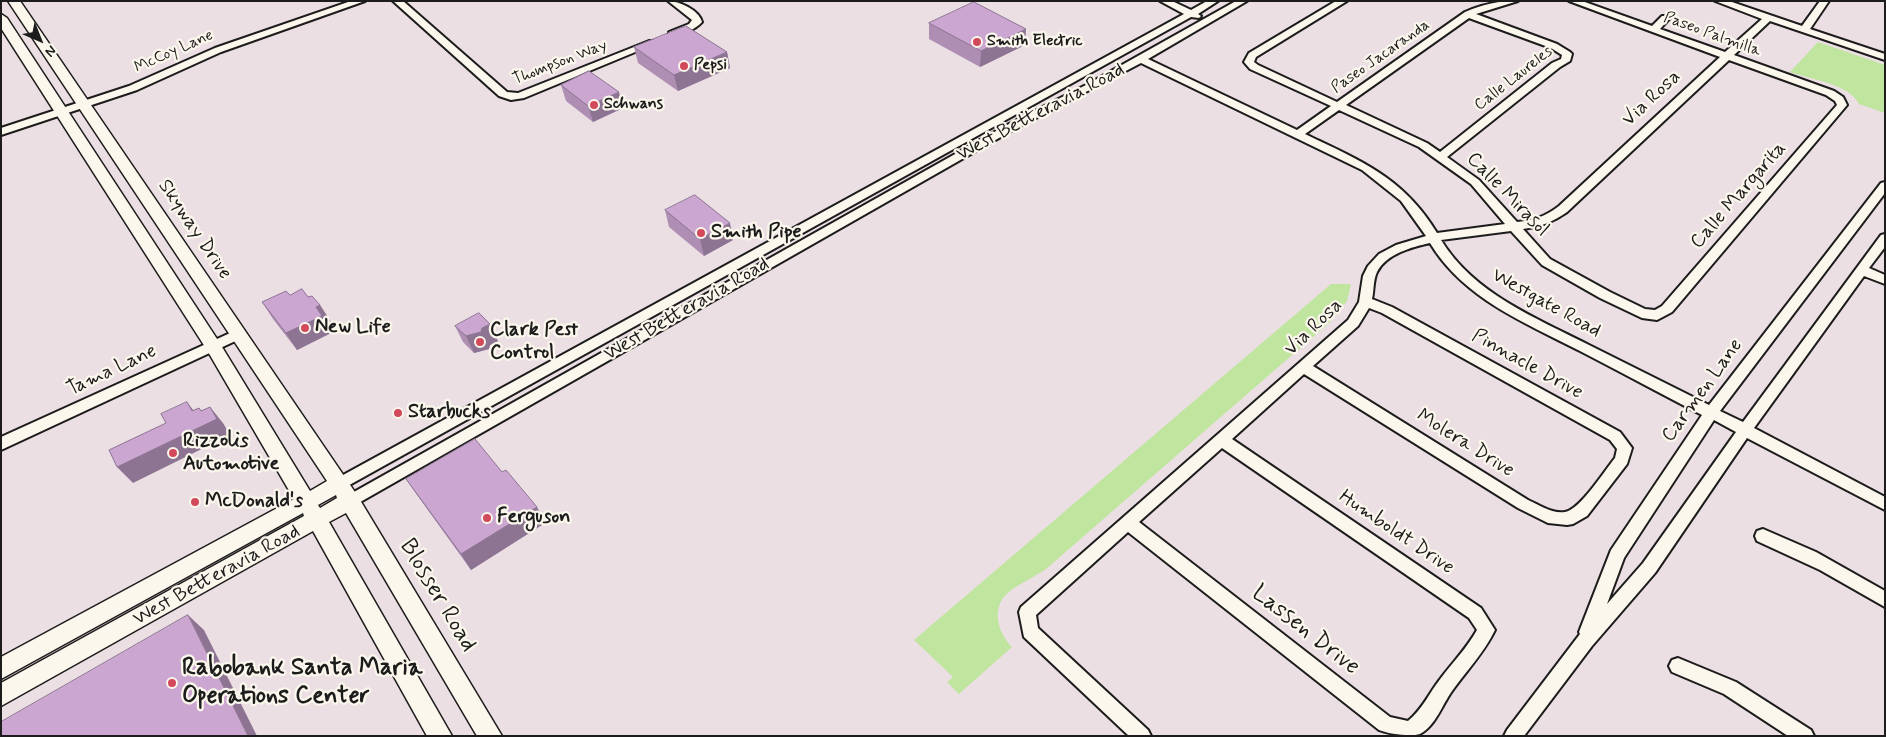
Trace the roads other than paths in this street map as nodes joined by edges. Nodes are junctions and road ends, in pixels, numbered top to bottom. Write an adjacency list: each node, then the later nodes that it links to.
1 (14, 1): 25 (main road, Skyway Drive)
2 (360, 1): 25 (street, McCoy Lane)
3 (396, 1): 4 (street, Thompson Way)
4 (672, 1)
5 (1164, 1): 13 (street)
6 (1214, 1): 13 (street, West Betteravia Road)
7 (1243, 1): 18 (street, West Betteravia Road)
8 (1343, 1): 26 (street, Calle Mirasol)
9 (1514, 1): 14 (street, Paseo Jacaranda)
10 (1573, 1): 19 (street, Paseo Palmilla)
11 (1719, 1): 17 (street)
12 (1825, 1): 20 (street)
13 (1191, 14): 18 (street); 47 (street, West Betteravia Road)
14 (1468, 14): 26 (street, Paseo Jacaranda); 30 (street, Calle Laureles)
15 (1, 18): 27 (main road)
16 (1665, 18): 19 (street)
17 (1768, 18): 20 (street); 21 (street, Via Rosa)
18 (1208, 21): 23 (street, West Betteravia Road)
19 (1652, 30): 21 (street, Paseo Palmilla)
20 (1804, 30): 22 (street)
21 (1727, 56): 24 (street, Paseo Palmilla); 32 (street, Via Rosa)
22 (1885, 57)
23 (1141, 59): 29 (street, Westgate Road); 47 (street, West Betteravia Road)
24 (1839, 99): 38 (street, Calle Margarita)
25 (83, 106): 27 (street, McCoy Lane); 39 (main road, Skyway Drive)
26 (1339, 106): 29 (street, Paseo Jacaranda); 30 (street, Calle Mirasol)
27 (62, 112): 28 (street, McCoy Lane); 40 (main road)
28 (1, 132)
29 (1296, 135): 33 (street, Westgate Road)
30 (1441, 156): 32 (street, Calle Mirasol)
31 (1885, 185): 42 (street, Carmen Lane)
32 (1515, 227): 33 (street, Via Rosa); 38 (street, Calle Mirasol)
33 (1433, 238): 37 (street, Via Rosa); 42 (street, Westgate Road)
34 (1885, 238): 35 (street, Carmen Lane)
35 (1862, 270): 36 (street); 43 (street, Carmen Lane)
36 (1885, 280)
37 (1366, 301): 41 (street, Via Rosa); 46 (street, Pinnacle Drive)
38 (1657, 315)
39 (239, 334): 40 (street, Tama Lane); 47 (main road, Skyway Drive)
40 (213, 346): 45 (street, Tama Lane); 49 (main road)
41 (1303, 366): 44 (street, Via Rosa); 46 (street, Molera Drive)
42 (1711, 413): 43 (street, Westgate Road); 53 (street, Carmen Lane)
43 (1745, 430): 48 (street, Westgate Road); 53 (street, Carmen Lane)
44 (1221, 439): 50 (street, Via Rosa); 56 (street, Humboldt Drive)
45 (1, 444)
46 (1602, 485)
47 (345, 492): 49 (main road, West Betteravia Road); 59 (main road, Blosser Road)
48 (1885, 504)
49 (311, 511): 55 (main road, West Betteravia Road); 57 (main road, West Betteravia Road); 58 (main road)
50 (1128, 523): 56 (street, Lassen Drive); 60 (street, Via Rosa)
51 (1763, 536): 52 (street)
52 (1885, 600)
53 (1586, 640): 61 (street, Carmen Lane)
54 (1678, 666): 62 (street)
55 (1, 670)
56 (1446, 685)
57 (1, 695)
58 (440, 736)
59 (490, 736)
60 (1142, 736)
61 (1513, 736)
62 (1805, 736)

